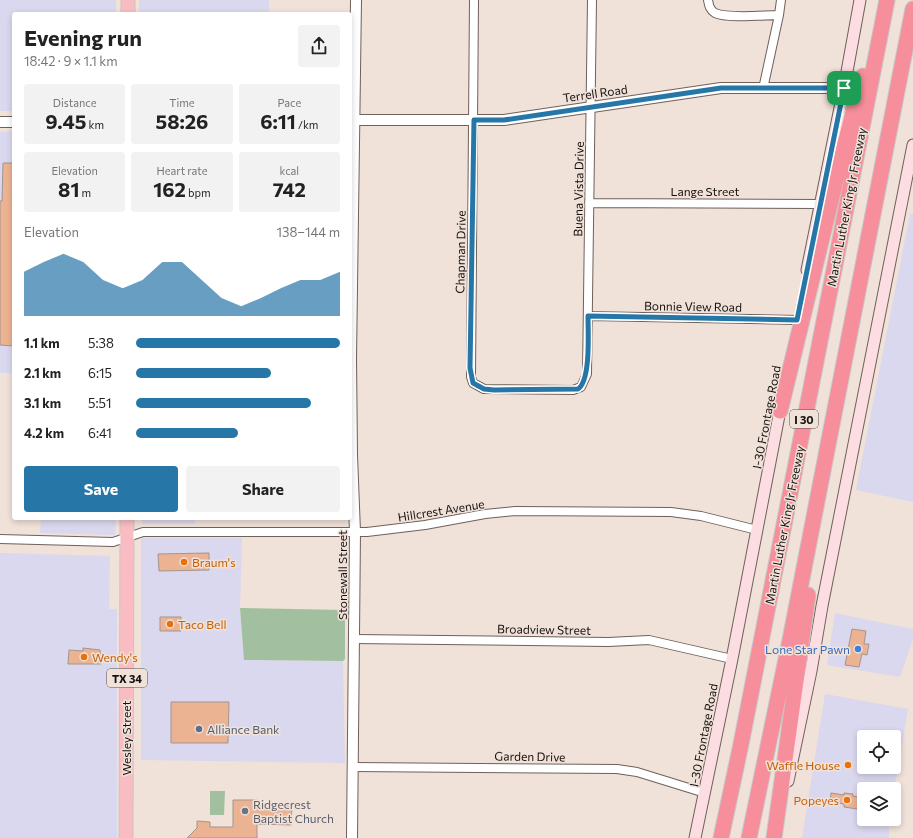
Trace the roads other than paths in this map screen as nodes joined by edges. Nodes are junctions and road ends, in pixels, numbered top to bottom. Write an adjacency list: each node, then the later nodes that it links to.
1 (128, 0): 11 (main road)
2 (356, 0): 18 (street, Stonewall Street)
3 (474, 0): 19 (street, Chapman Drive)
4 (592, 0): 17 (street, Buena Vista Drive)
5 (708, 0): 12 (street)
6 (781, 0): 12 (street)
7 (860, 0): 15 (main road, I-30 Frontage Road)
8 (883, 0): 28 (highway)
9 (887, 0): 43 (highway, Martin Luther King Jr Freeway / I 30)
10 (913, 9): 14 (highway, I 30)
11 (128, 12)
12 (779, 15): 16 (street)
13 (913, 30): 14 (highway)
14 (900, 76): 30 (highway, I 30)
15 (844, 88): 16 (street, Terrell Road); 24 (main road, I-30 Frontage Road)
16 (763, 89): 17 (street, Terrell Road)
17 (591, 106): 19 (street, Terrell Road); 23 (street, Buena Vista Drive)
18 (352, 120): 19 (street, Terrell Road)
19 (474, 120): 27 (street, Chapman Drive)
20 (0, 122): 21 (street)
21 (12, 122)
22 (913, 145): 45 (main road)
23 (589, 203): 24 (street, Lange Street); 25 (street, Buena Vista Drive)
24 (820, 204): 26 (main road, I-30 Frontage Road)
25 (588, 316): 26 (street, Bonnie View Road); 27 (street, Buena Vista Drive)
26 (797, 320): 28 (main road, I-30 Frontage Road)
27 (586, 379)
28 (780, 411): 32 (main road, I-30 Frontage Road)
29 (352, 448): 33 (street, Stonewall Street)
30 (827, 449): 44 (highway, I 30); 45 (highway)
31 (127, 520): 34 (main road, Wesley Street / TX 34)
32 (757, 530): 33 (street, Hillcrest Avenue); 37 (main road, I-30 Frontage Road)
33 (355, 532): 34 (street, Hillcrest Avenue); 36 (street, Stonewall Street)
34 (127, 537): 35 (street, Hillcrest Avenue); 40 (main road, Wesley Street / TX 34)
35 (0, 539)
36 (354, 639): 37 (street, Broadview Street); 38 (street, Stonewall Street)
37 (732, 659): 39 (main road, I-30 Frontage Road)
38 (352, 767): 39 (street, Garden Drive); 41 (street, Stonewall Street)
39 (705, 793): 42 (main road, I-30 Frontage Road)
40 (126, 838)
41 (352, 838)
42 (695, 838)
43 (721, 838)
44 (750, 838)
45 (775, 838)

